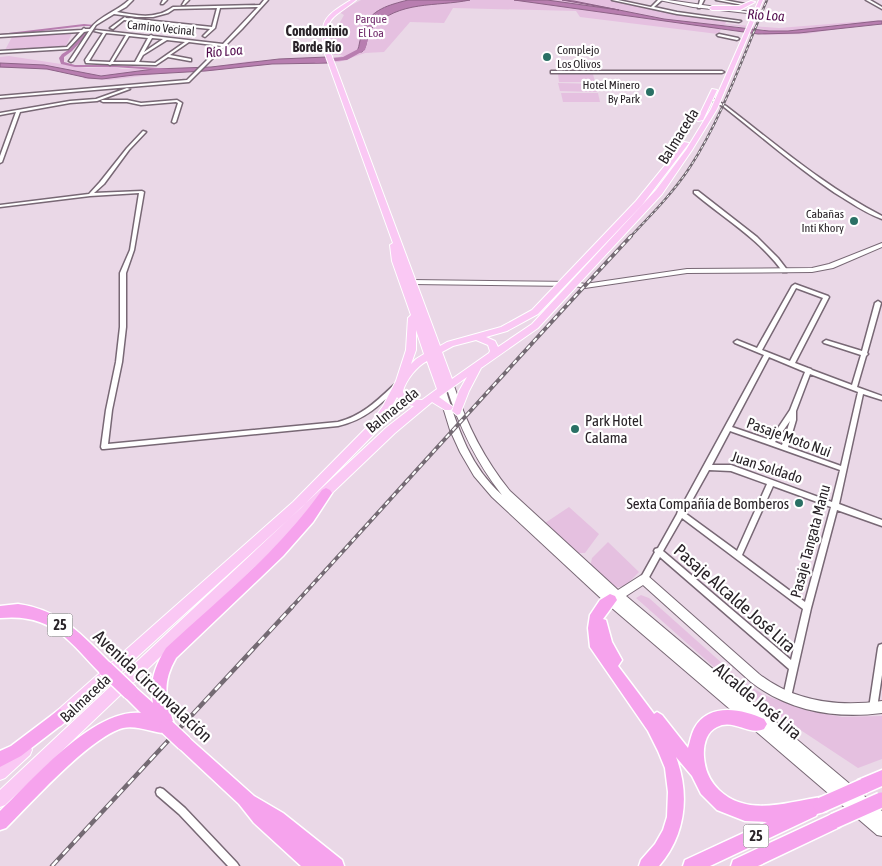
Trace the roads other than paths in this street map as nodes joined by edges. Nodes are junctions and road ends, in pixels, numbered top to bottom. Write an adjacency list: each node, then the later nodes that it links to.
1 (131, 0): 32 (street)
2 (187, 0): 13 (street)
3 (266, 0): 15 (street)
4 (354, 0): 16 (main road)
5 (358, 0): 16 (main road)
6 (614, 0): 19 (street)
7 (661, 0): 18 (street); 19 (street)
8 (702, 0): 18 (street)
9 (718, 0): 14 (street)
10 (761, 0): 23 (main road, Balmaceda)
11 (868, 0): 21 (street)
12 (754, 1): 20 (main road); 23 (main road, Balmaceda)
13 (183, 4)
14 (743, 4)
15 (260, 6): 17 (street); 42 (street)
16 (344, 6): 67 (main road)
17 (219, 7): 24 (street); 30 (street)
18 (699, 7): 20 (street)
19 (652, 8): 27 (street)
20 (712, 8): 23 (street)
21 (882, 8)
22 (115, 13): 24 (street)
23 (752, 13): 27 (main road, Balmaceda)
24 (129, 15): 25 (street)
25 (124, 19): 26 (street); 28 (street)
26 (163, 23): 29 (street); 30 (street)
27 (744, 23): 36 (main road, Balmaceda)
28 (112, 28)
29 (155, 28)
30 (213, 28): 39 (street)
31 (84, 29): 32 (street, Camino Vecinal); 37 (street, Camino Vecinal); 43 (street)
32 (94, 30): 33 (street, Camino Vecinal); 46 (street)
33 (105, 32): 34 (street, Camino Vecinal); 48 (street)
34 (128, 34): 38 (street, Camino Vecinal); 48 (street)
35 (719, 35): 36 (street)
36 (740, 35): 51 (main road, Balmaceda); 55 (main road, Balmaceda)
37 (0, 36)
38 (151, 36): 40 (street, Camino Vecinal); 44 (street)
39 (205, 36)
40 (167, 38): 41 (street, Camino Vecinal); 44 (street)
41 (188, 41): 42 (street, Camino Vecinal); 45 (street)
42 (224, 45): 52 (street)
43 (0, 52)
44 (142, 54): 49 (street)
45 (167, 56): 47 (street); 49 (street)
46 (71, 62)
47 (186, 63)
48 (110, 64): 49 (street)
49 (136, 64)
50 (552, 72): 51 (street)
51 (722, 72): 55 (main road, Balmaceda)
52 (134, 86): 53 (street); 54 (street)
53 (0, 97)
54 (97, 100): 58 (street); 60 (street)
55 (714, 100): 56 (main road, Balmaceda); 57 (street); 71 (main road, Balmaceda)
56 (714, 109): 57 (street); 72 (main road, Balmaceda)
57 (726, 109): 66 (street)
58 (18, 112): 59 (street); 62 (street)
59 (0, 114)
60 (174, 122)
61 (144, 132): 64 (street)
62 (0, 162)
63 (696, 192): 69 (street)
64 (90, 195): 65 (street); 88 (street)
65 (0, 206)
66 (882, 218)
67 (391, 225): 70 (main road); 74 (main road)
68 (882, 245): 69 (street)
69 (785, 271): 72 (street)
70 (412, 282): 71 (street); 76 (main road)
71 (563, 284): 72 (street); 75 (main road, Balmaceda)
72 (575, 284): 84 (main road, Balmaceda)
73 (878, 303): 83 (street, Pasaje Tangata Manu)
74 (412, 305): 81 (main road); 88 (main road)
75 (476, 337): 79 (main road, Balmaceda); 84 (main road)
76 (433, 340): 79 (main road); 81 (main road)
77 (737, 342): 80 (street)
78 (826, 342): 83 (street)
79 (450, 344): 81 (main road, Balmaceda)
80 (758, 351): 82 (street); 85 (street)
81 (433, 352): 88 (main road, Balmaceda); 89 (main road)
82 (768, 354): 85 (street); 95 (street)
83 (865, 354): 90 (street, Pasaje Tangata Manu)
84 (492, 356): 86 (main road, Balmaceda)
85 (792, 363): 87 (street)
86 (479, 366): 89 (main road, Balmaceda); 93 (main road)
87 (809, 370): 90 (street); 94 (street)
88 (400, 383): 92 (main road); 115 (main road, Balmaceda)
89 (446, 388): 92 (main road, Balmaceda); 93 (street, Alcalde José Lira)
90 (858, 390): 91 (street); 99 (street, Pasaje Tangata Manu)
91 (882, 398)
92 (428, 401): 93 (main road); 101 (main road, Balmaceda)
93 (453, 409): 108 (street, Alcalde José Lira)
94 (793, 411): 96 (street); 97 (street)
95 (728, 428): 96 (street, Pasaje Moto Nui); 98 (street)
96 (771, 444): 97 (street, Pasaje Moto Nui)
97 (784, 448): 99 (street, Pasaje Moto Nui)
98 (707, 467): 100 (street, Juan Soldado); 103 (street)
99 (843, 469): 102 (street, Pasaje Tangata Manu)
100 (771, 482): 102 (street, Juan Soldado); 106 (street)
101 (326, 493): 117 (highway); 124 (main road, Balmaceda)
102 (835, 505): 104 (street, Juan Soldado); 109 (street, Pasaje Tangata Manu)
103 (680, 513): 105 (street); 106 (street)
104 (882, 523)
105 (658, 551): 107 (street); 112 (street, Pasaje Alcalde José Lira)
106 (738, 557): 109 (street)
107 (644, 579): 108 (street); 113 (street, Alcalde José Lira)
108 (614, 598): 116 (street, Alcalde José Lira); 119 (highway); 127 (street, Alcalde José Lira); 133 (highway)
109 (807, 608): 112 (street, Pasaje Tangata Manu)
110 (0, 612): 117 (highway, Avenida Circunvalación / 25, bridge)
111 (882, 648): 114 (street)
112 (793, 667): 113 (street, Pasaje Tangata Manu)
113 (787, 697): 114 (street, Alcalde José Lira)
114 (877, 708)
115 (60, 718): 118 (highway); 120 (main road, Balmaceda)
116 (759, 724): 119 (highway); 129 (street, Alcalde José Lira)
117 (167, 727): 123 (highway, Avenida Circunvalación / 25, bridge); 128 (highway)
118 (0, 759)
119 (697, 772): 126 (highway)
120 (0, 773)
121 (882, 778): 126 (highway, 25, bridge)
122 (160, 792): 130 (street)
123 (245, 798): 131 (highway, Avenida Circunvalación / 25); 132 (highway, Avenida Circunvalación / 25)
124 (0, 800)
125 (881, 800): 135 (highway, 25, bridge)
126 (821, 805): 134 (highway, 25)
127 (882, 819)
128 (0, 822)
129 (882, 830)
130 (234, 866)
131 (313, 866)
132 (336, 866)
133 (647, 866)
134 (691, 866)
135 (739, 866)

